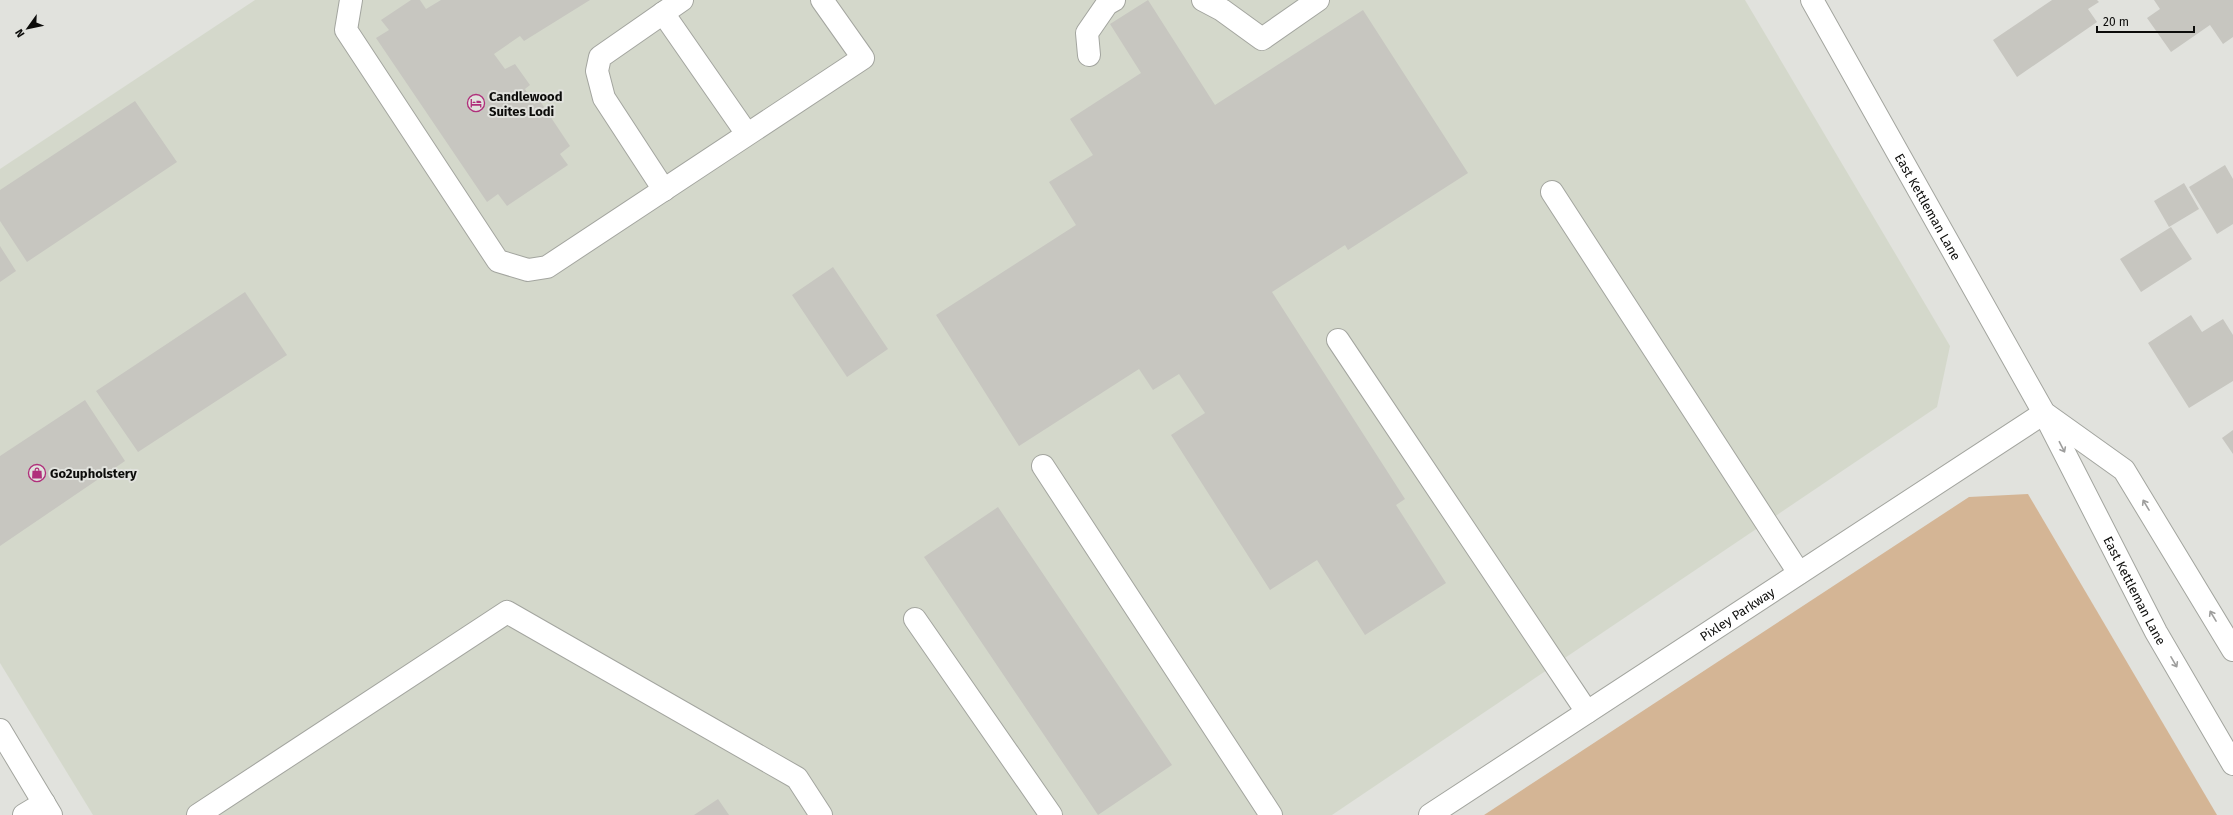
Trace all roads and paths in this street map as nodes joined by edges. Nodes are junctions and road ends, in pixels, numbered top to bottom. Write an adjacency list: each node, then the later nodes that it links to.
1 (352, 0): 11 (street)
2 (682, 0): 8 (street)
3 (822, 0): 10 (street)
4 (1114, 0): 9 (street)
5 (1203, 0): 6 (street)
6 (1318, 0)
7 (1812, 0): 14 (street, East Kettleman Lane)
8 (663, 13): 10 (street); 11 (street)
9 (1089, 55)
10 (746, 134): 11 (street)
11 (664, 190)
12 (1552, 192): 16 (street)
13 (1338, 340): 19 (street)
14 (2044, 413): 16 (street, Pixley Parkway); 18 (street, East Kettleman Lane, one-way to 14); 21 (street, East Kettleman Lane, one-way to 21)
15 (1043, 466): 23 (street)
16 (1799, 573): 19 (street, Pixley Parkway)
17 (915, 618): 27 (street)
18 (2233, 650)
19 (1587, 712): 28 (street, Pixley Parkway)
20 (0, 730): 22 (street)
21 (2233, 764)
22 (47, 809): 24 (street)
23 (1265, 813)
24 (24, 815)
25 (198, 815): 26 (street)
26 (821, 815)
27 (1051, 815)
28 (1430, 815)

